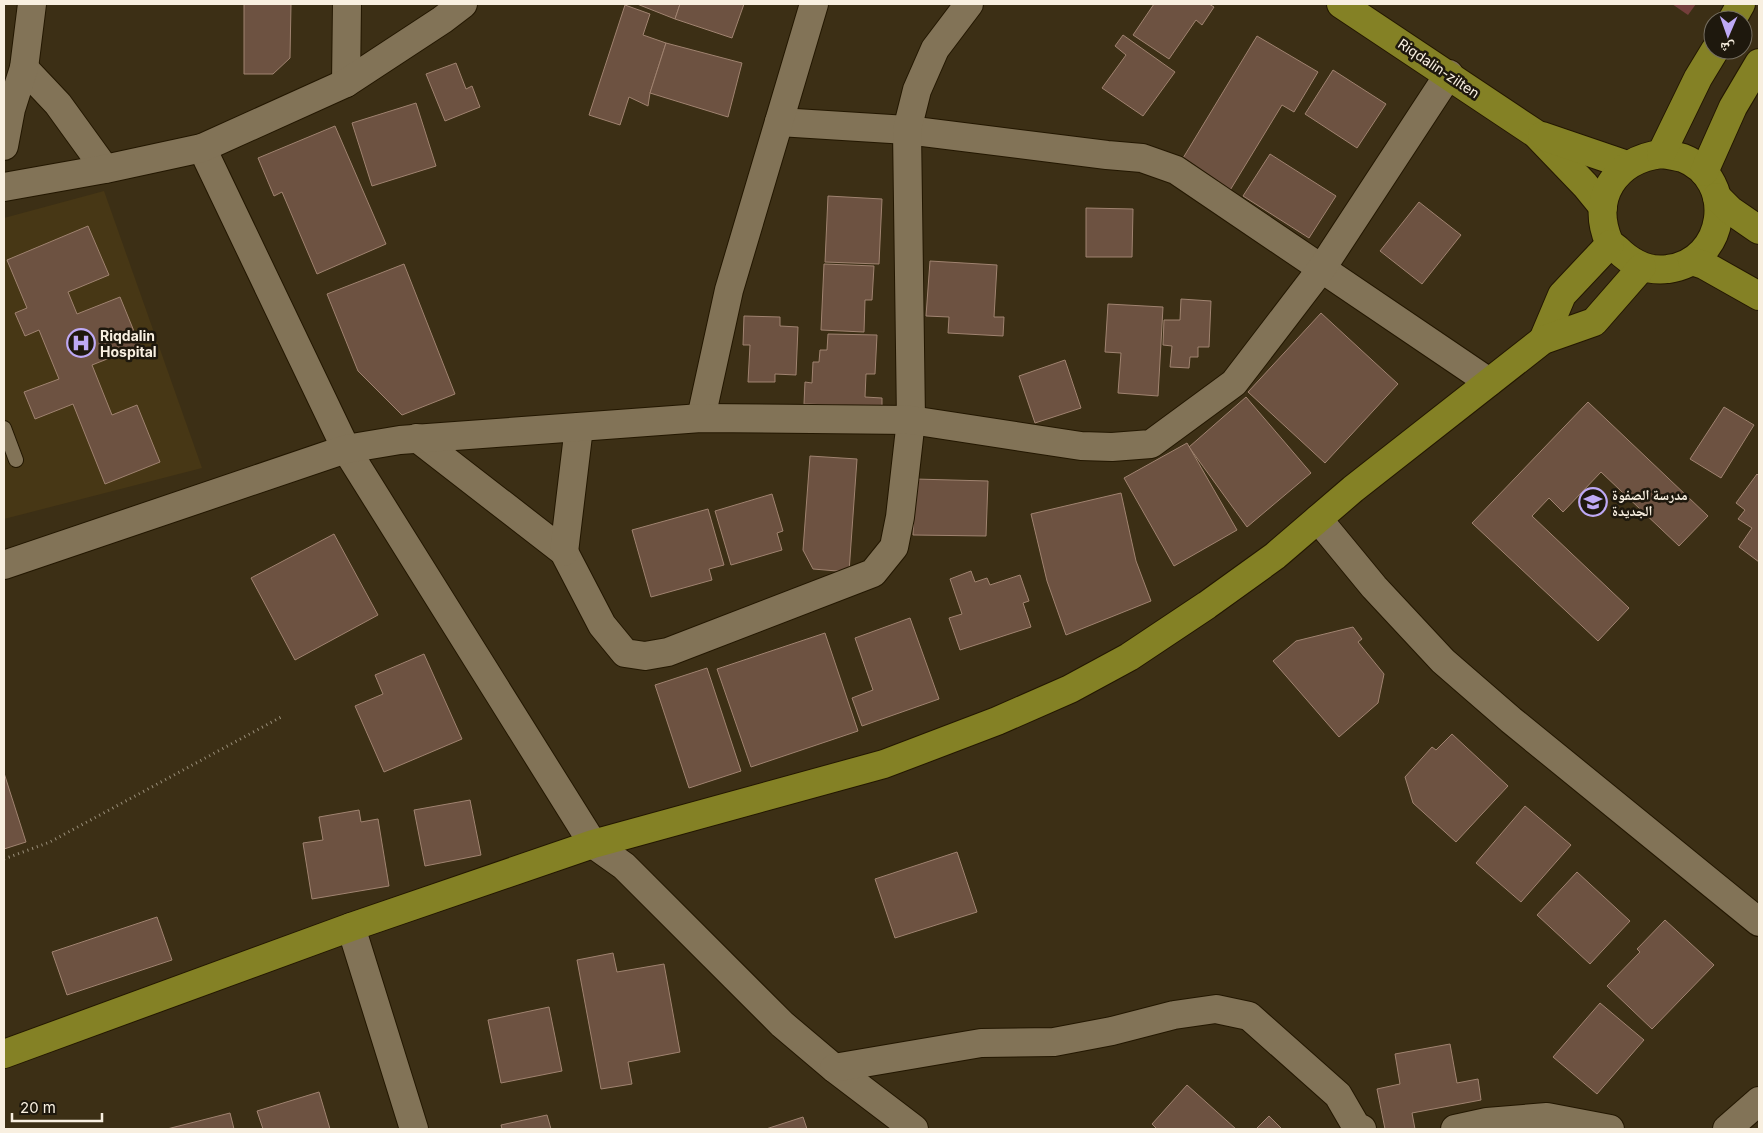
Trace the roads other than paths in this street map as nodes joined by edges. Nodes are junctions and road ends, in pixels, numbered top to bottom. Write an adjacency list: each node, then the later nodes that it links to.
1 (32, 4): 9 (street)
2 (346, 4): 11 (street)
3 (464, 4): 11 (street)
4 (814, 4): 12 (street)
5 (969, 4): 13 (street)
6 (1342, 4): 10 (main road, Riqdalin-zilten)
7 (1708, 60): 17 (main road)
8 (1759, 63): 20 (main road)
9 (24, 68): 15 (street); 19 (street)
10 (1449, 74): 14 (main road, Riqdalin-zilten); 28 (street)
11 (346, 83): 16 (street)
12 (779, 122): 13 (street); 32 (street)
13 (907, 130): 28 (street); 33 (street)
14 (1536, 134): 18 (main road, Riqdalin-zilten); 23 (main road, Riqdalin-zilten)
15 (4, 146)
16 (202, 148): 19 (street); 37 (street)
17 (1661, 154): 18 (main road); 20 (main road)
18 (1627, 165): 23 (main road)
19 (105, 169): 21 (street)
20 (1704, 172): 22 (main road)
21 (4, 187)
22 (1717, 197): 24 (main road); 26 (main road)
23 (1603, 207): 25 (main road)
24 (1759, 230)
25 (1610, 244): 27 (main road); 30 (main road)
26 (1692, 261): 27 (main road); 29 (main road)
27 (1642, 267): 30 (main road)
28 (1322, 268): 31 (street); 33 (street)
29 (1759, 296)
30 (1543, 340): 31 (main road)
31 (1489, 382): 39 (main road)
32 (701, 418): 33 (street); 34 (street)
33 (911, 420): 40 (street)
34 (579, 427): 36 (street); 40 (street)
35 (4, 428): 38 (lane)
36 (417, 438): 37 (street); 40 (street)
37 (346, 449): 41 (street); 42 (street)
38 (16, 460)
39 (1318, 519): 42 (main road); 43 (street)
40 (564, 552)
41 (4, 565)
42 (593, 844): 44 (main road); 46 (street)
43 (1759, 922)
44 (351, 927): 45 (main road); 48 (street)
45 (4, 1054)
46 (834, 1068): 49 (street); 50 (street)
47 (1759, 1101): 53 (street)
48 (414, 1129)
49 (914, 1129)
50 (1362, 1129)
51 (1455, 1129): 52 (street)
52 (1610, 1129)
53 (1727, 1129)

